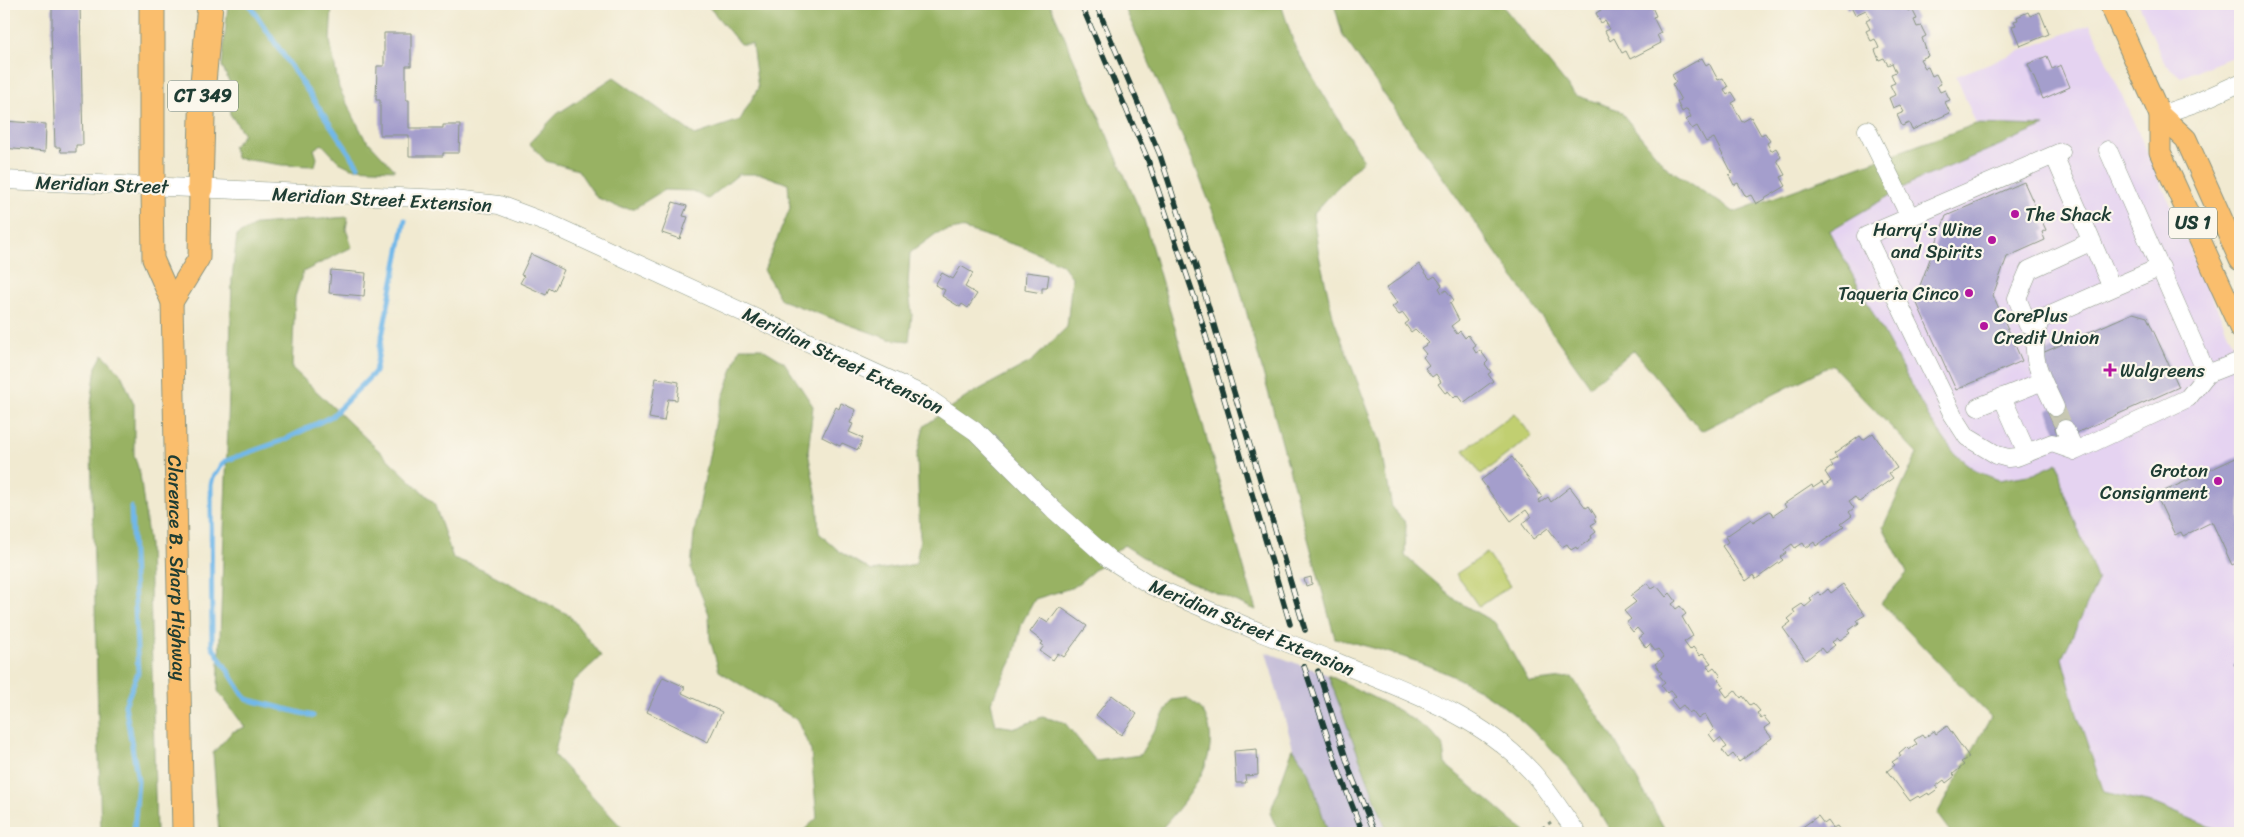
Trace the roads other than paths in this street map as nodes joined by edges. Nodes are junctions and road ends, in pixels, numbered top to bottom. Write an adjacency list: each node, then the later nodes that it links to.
1 (152, 4): 9 (highway, CT 349)
2 (210, 4): 10 (highway, CT 349)
3 (2110, 4): 5 (main road, US 1)
4 (2240, 83): 5 (street)
5 (2160, 115): 13 (main road, US 1); 18 (main road, US 1)
6 (1867, 130): 11 (street)
7 (2108, 150): 14 (street)
8 (4, 180): 9 (street, Meridian Street)
9 (152, 186): 10 (street, Meridian Street); 16 (main road, Clarence B. Sharp Highway / CT 349)
10 (200, 188): 16 (main road, CT 349); 29 (street, Meridian Street Extension, bridge)
11 (1910, 217): 12 (street); 27 (street)
12 (2092, 241): 15 (street); 17 (street)
13 (2240, 260)
14 (2161, 267): 15 (street); 20 (street)
15 (2112, 288): 17 (street)
16 (172, 302): 28 (main road, Clarence B. Sharp Highway / CT 349)
17 (2040, 320): 21 (street)
18 (2240, 328)
19 (2240, 361): 20 (street)
20 (2207, 374): 26 (street)
21 (2043, 381): 22 (street); 24 (street)
22 (2002, 397): 23 (street); 27 (street)
23 (1978, 407)
24 (2055, 407)
25 (2065, 429): 26 (street)
26 (2075, 451): 27 (street)
27 (2027, 453)
28 (183, 833)
29 (1577, 833)

